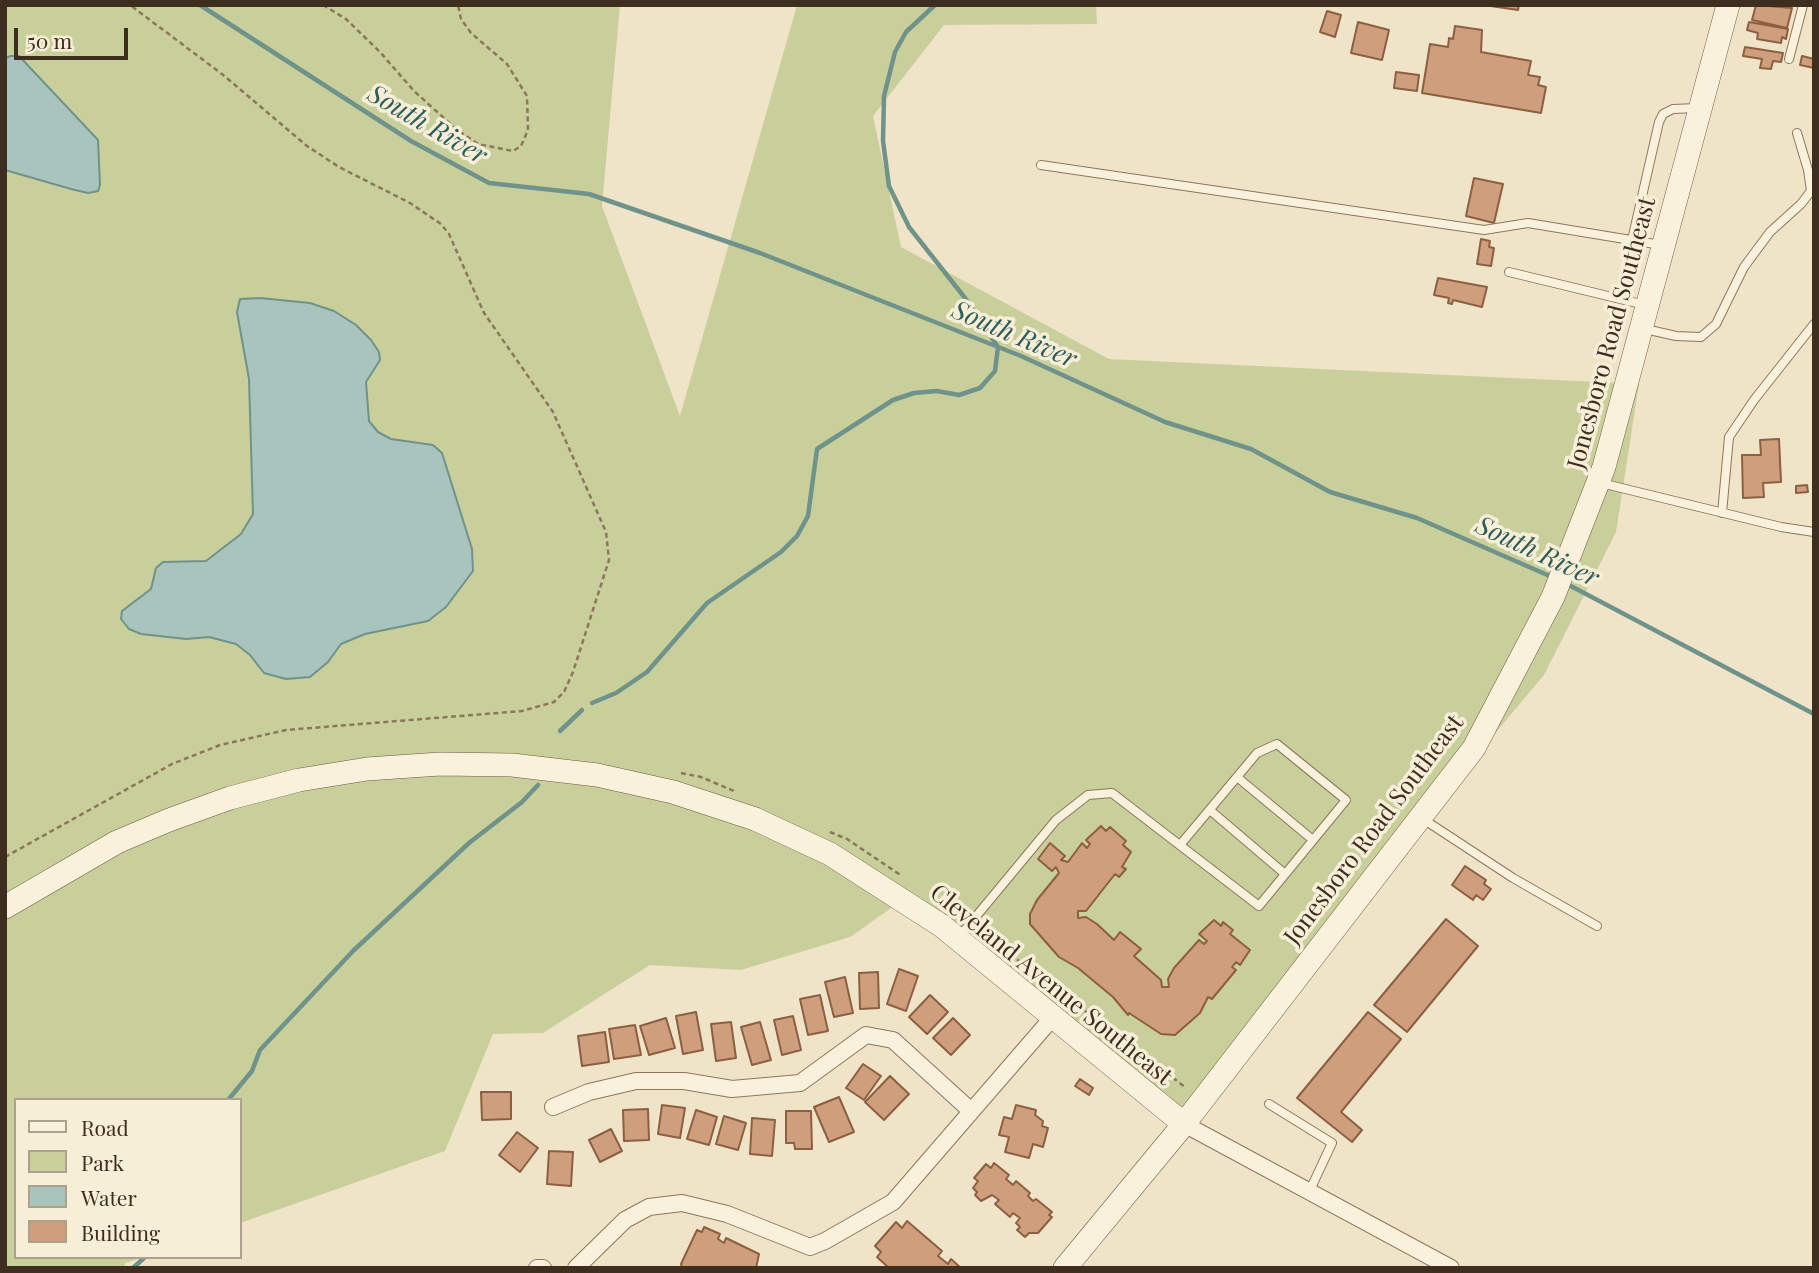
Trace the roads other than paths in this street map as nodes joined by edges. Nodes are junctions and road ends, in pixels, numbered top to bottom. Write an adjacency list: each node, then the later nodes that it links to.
1 (1728, 5): 4 (main road, Jonesboro Road Southeast)
2 (1803, 5): 3 (lane)
3 (1789, 59)
4 (1701, 107): 7 (lane); 8 (main road, Jonesboro Road Southeast)
5 (1797, 133): 12 (lane)
6 (1041, 165): 7 (lane)
7 (1632, 240): 8 (lane)
8 (1664, 245): 10 (main road, Jonesboro Road Southeast)
9 (1509, 272): 10 (lane)
10 (1648, 305): 12 (main road, Jonesboro Road Southeast)
11 (1814, 324): 14 (lane)
12 (1642, 328): 13 (main road, Jonesboro Road Southeast)
13 (1599, 482): 14 (lane); 18 (main road, Jonesboro Road Southeast)
14 (1722, 513): 15 (lane)
15 (1814, 532)
16 (1237, 777): 17 (lane); 19 (lane); 19 (lane)
17 (1211, 811): 20 (lane); 21 (lane)
18 (1420, 817): 23 (lane); 29 (main road, Jonesboro Road Southeast)
19 (1313, 840): 21 (lane)
20 (1180, 845): 21 (lane); 24 (lane)
21 (1285, 874)
22 (5, 907): 24 (main road, Cleveland Avenue Southeast)
23 (1597, 926)
24 (964, 931): 25 (main road, Cleveland Avenue Southeast)
25 (1053, 1017): 28 (street); 29 (main road, Cleveland Avenue Southeast)
26 (1269, 1104): 30 (lane)
27 (553, 1107): 28 (street)
28 (970, 1110): 33 (street)
29 (1184, 1124): 30 (street, Cleveland Avenue Southeast); 34 (main road, Jonesboro Road Southeast)
30 (1310, 1191): 35 (street, Cleveland Avenue Southeast)
31 (537, 1268): 32 (street)
32 (544, 1268)
33 (576, 1268)
34 (1065, 1268)
35 (1451, 1268)

